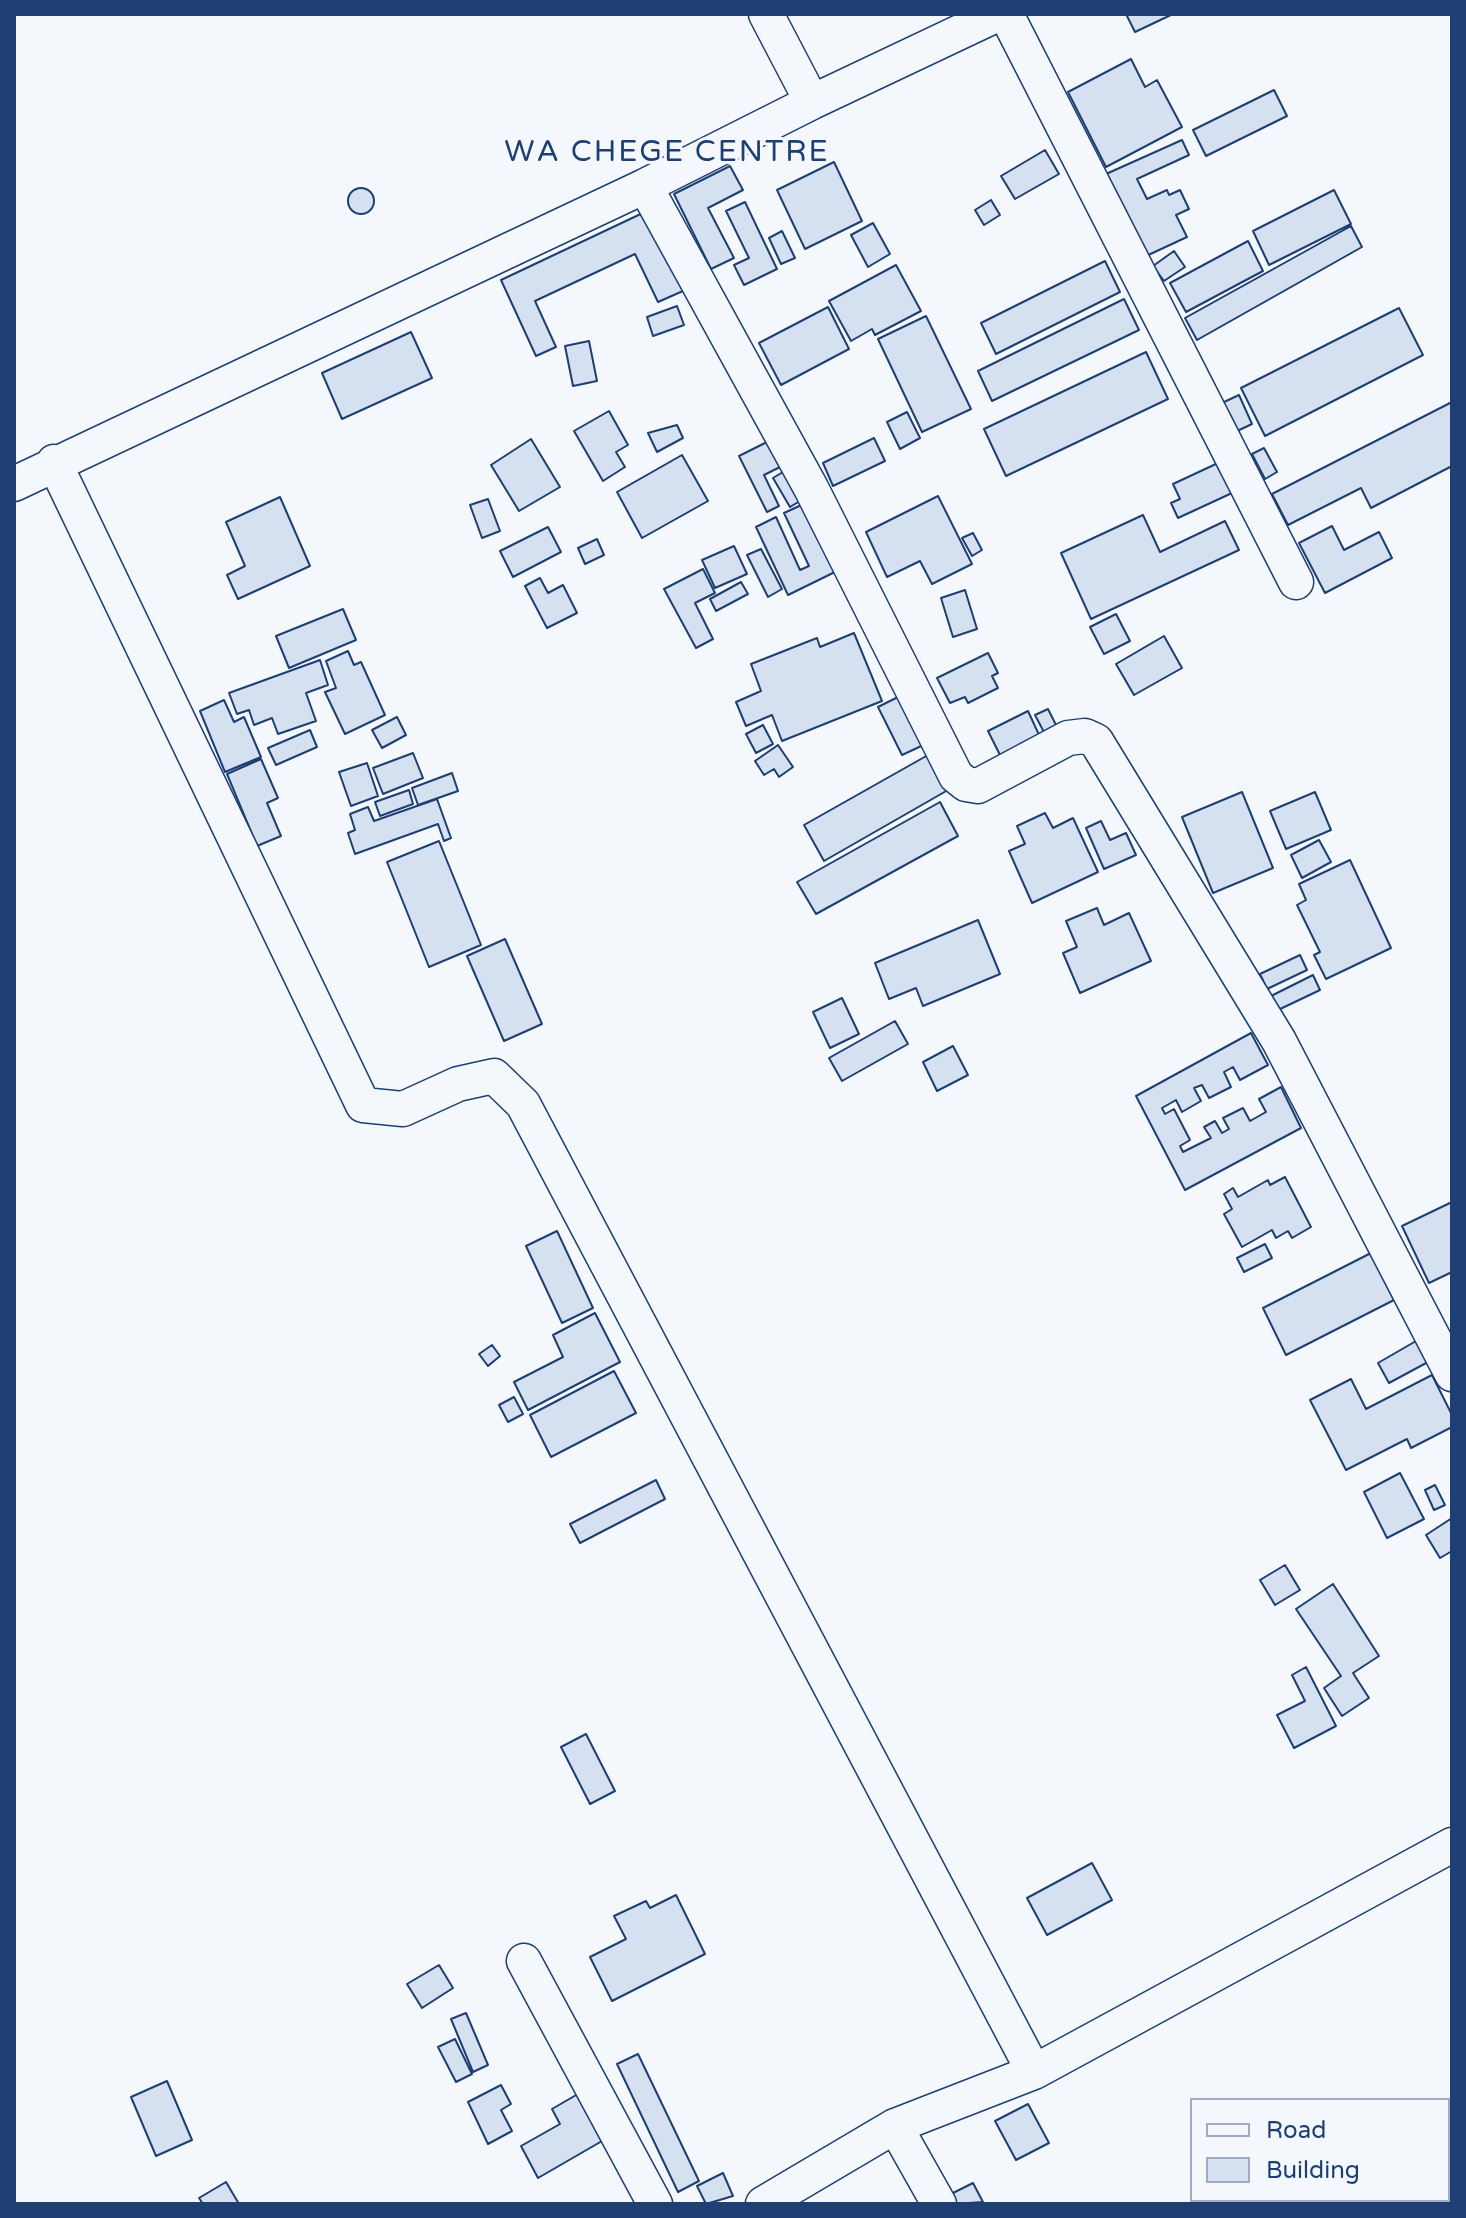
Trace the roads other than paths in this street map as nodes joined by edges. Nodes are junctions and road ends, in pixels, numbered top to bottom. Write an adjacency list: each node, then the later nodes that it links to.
1 (766, 14): 4 (street)
2 (998, 14): 4 (street)
3 (1006, 14): 8 (street)
4 (812, 102): 5 (street)
5 (645, 186): 6 (street); 9 (street)
6 (54, 462): 7 (street); 12 (street)
7 (14, 484)
8 (1296, 582)
9 (1452, 1374)
10 (1452, 1845): 12 (street)
11 (524, 1961): 14 (street)
12 (1034, 2072): 13 (street)
13 (895, 2126): 15 (street); 16 (street)
14 (655, 2204)
15 (763, 2204)
16 (939, 2204)

